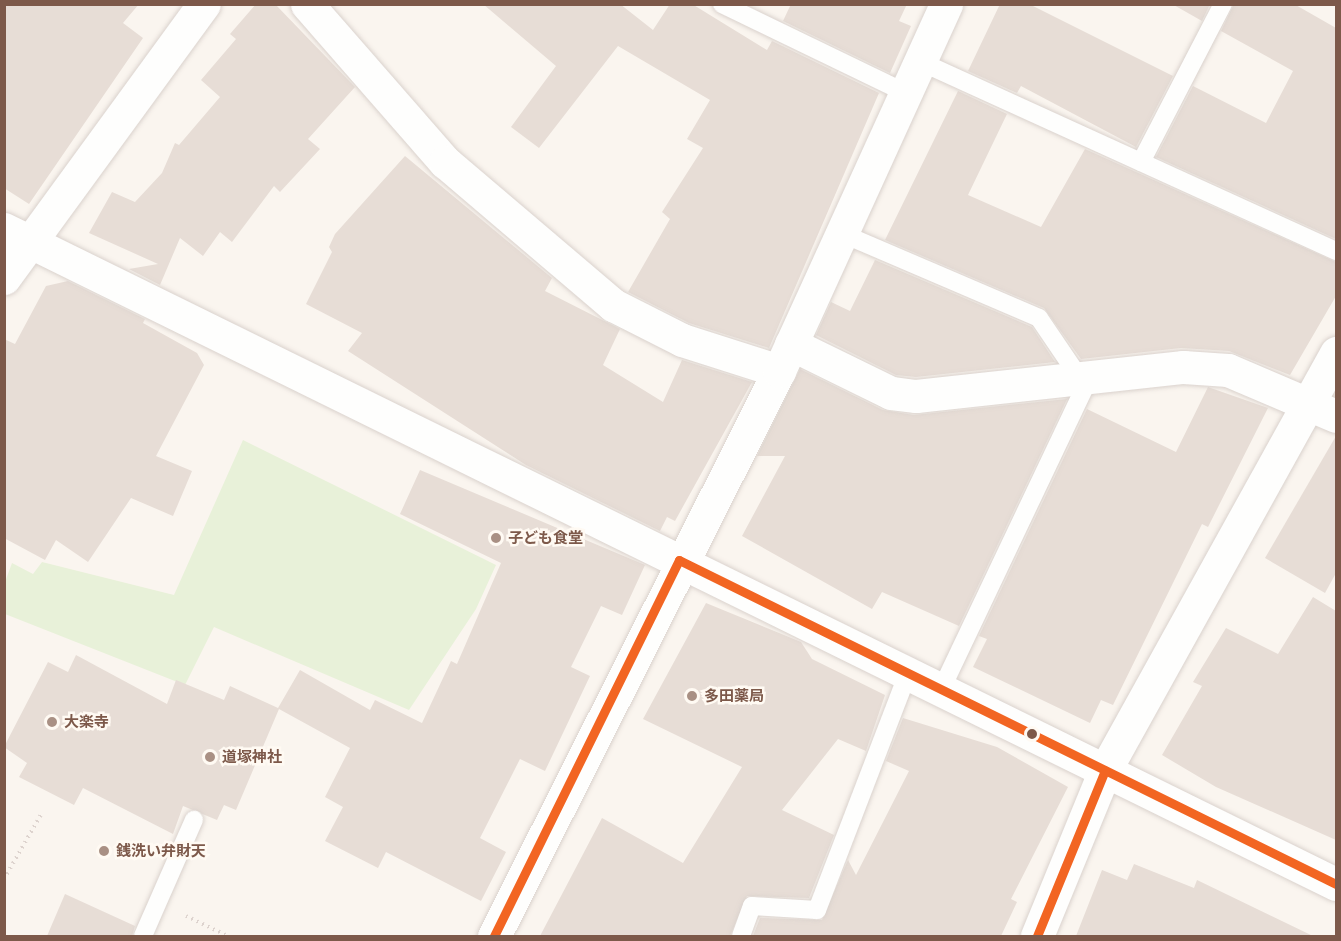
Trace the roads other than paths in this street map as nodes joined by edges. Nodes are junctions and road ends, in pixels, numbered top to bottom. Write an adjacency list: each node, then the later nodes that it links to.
1 (204, 4): 10 (street)
2 (307, 4): 14 (street)
3 (722, 4): 7 (lane)
4 (946, 4): 6 (street)
5 (1223, 4): 8 (lane)
6 (919, 61): 7 (street); 8 (lane)
7 (904, 92): 9 (street)
8 (1141, 162): 11 (lane)
9 (841, 233): 14 (street); 15 (lane)
10 (18, 235): 12 (street); 17 (street)
11 (1336, 251)
12 (4, 278)
13 (1336, 353): 16 (street)
14 (785, 357): 15 (street); 17 (street)
15 (1084, 376): 16 (street); 19 (lane)
16 (1322, 410): 20 (street)
17 (679, 560): 18 (street); 24 (street)
18 (908, 673): 19 (street); 25 (lane)
19 (941, 690): 20 (street)
20 (1105, 770): 22 (street); 26 (street)
21 (194, 819): 23 (lane)
22 (1336, 884)
23 (143, 936)
24 (494, 936)
25 (741, 936)
26 (1037, 936)

